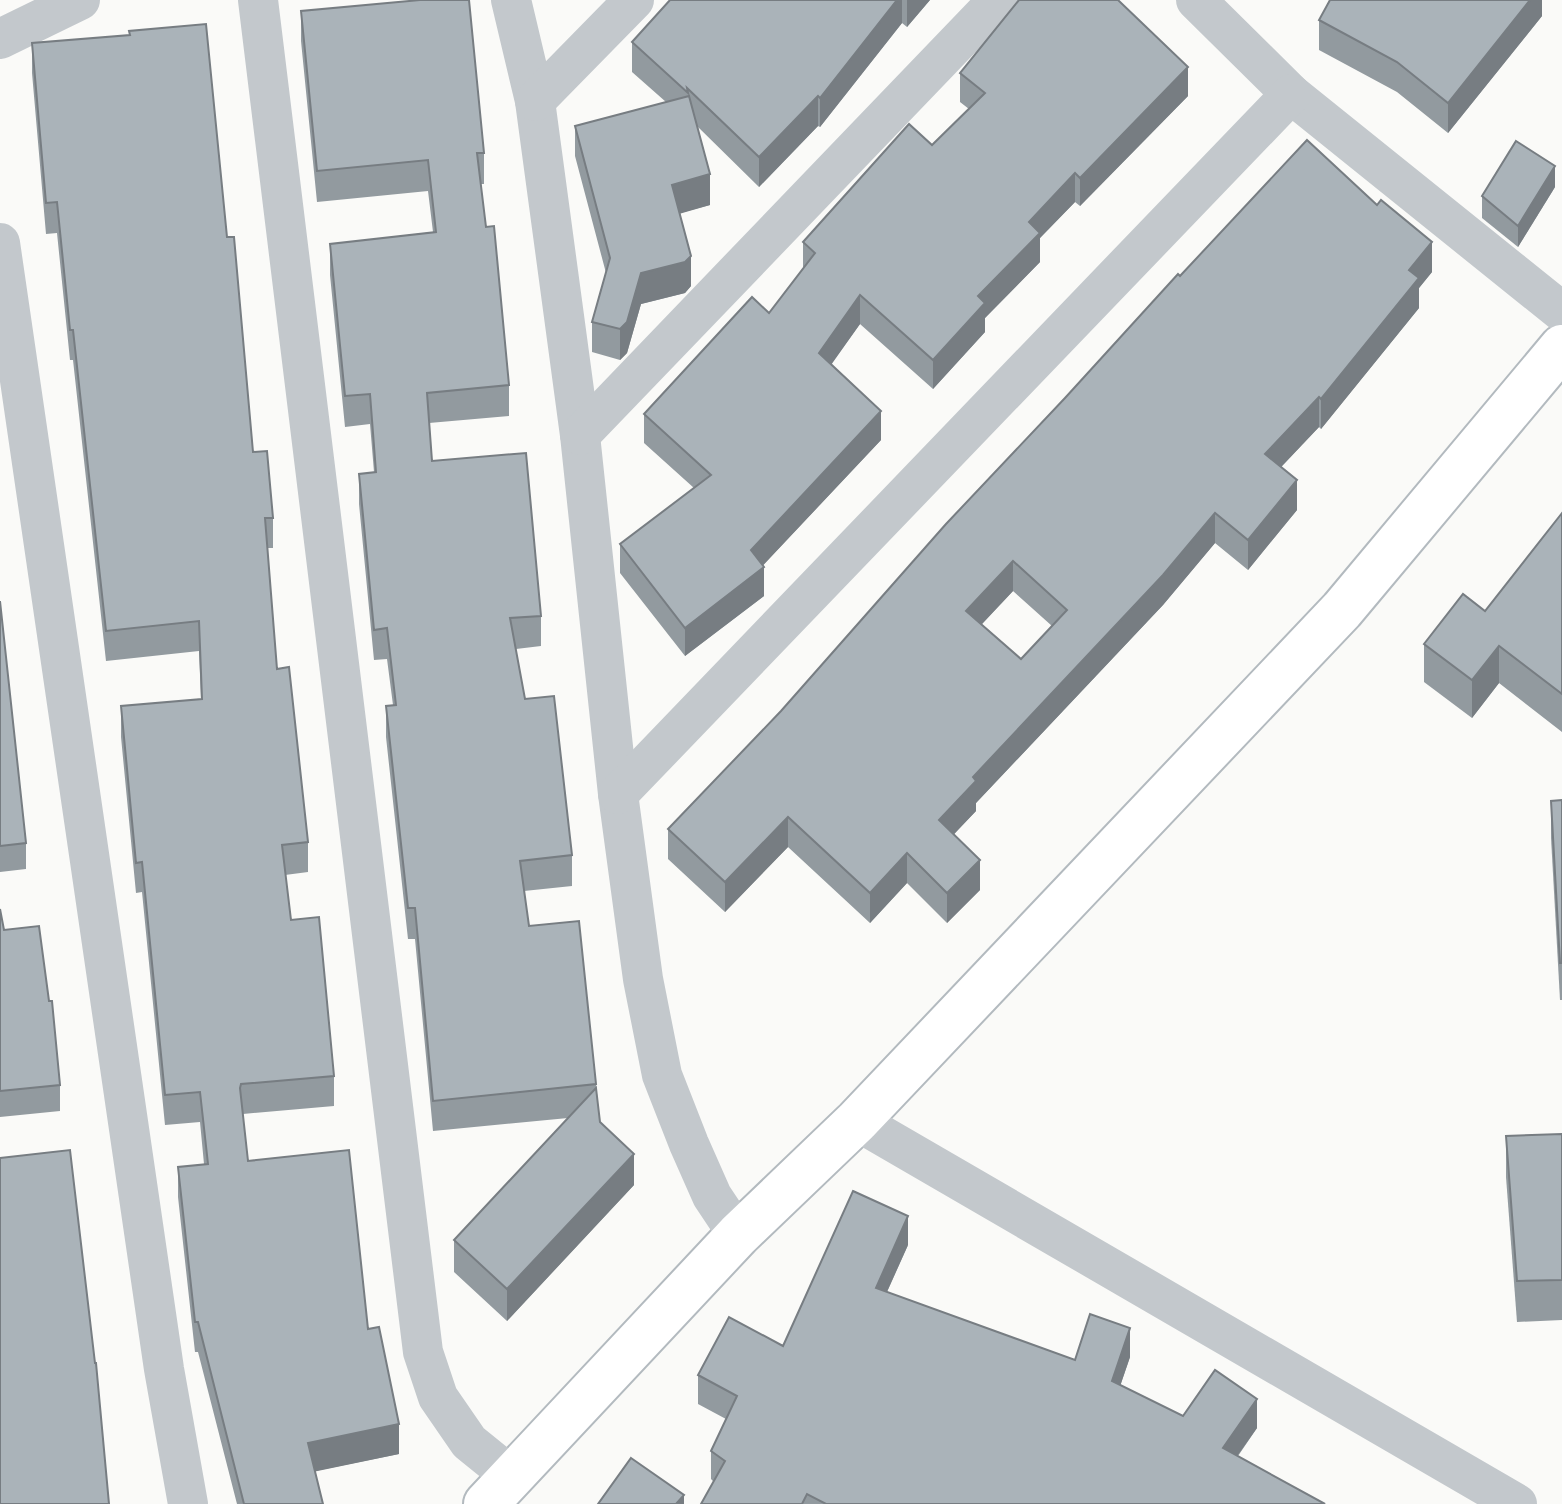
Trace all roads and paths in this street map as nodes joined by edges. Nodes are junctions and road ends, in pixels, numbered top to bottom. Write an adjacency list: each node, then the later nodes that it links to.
1 (80, 0): 7 (street)
2 (258, 0): 17 (street)
3 (511, 0): 9 (street)
4 (634, 0): 9 (street)
5 (998, 0): 13 (street)
6 (1196, 0): 8 (street)
7 (0, 39)
8 (1291, 94): 11 (street); 14 (street)
9 (535, 101): 13 (street)
10 (0, 243): 18 (street)
11 (1562, 312)
12 (1562, 347): 15 (street)
13 (580, 435): 14 (street)
14 (618, 794): 16 (street)
15 (857, 1121): 16 (street); 19 (street)
16 (738, 1235): 17 (street)
17 (498, 1490)
18 (188, 1504)
19 (1517, 1504)

